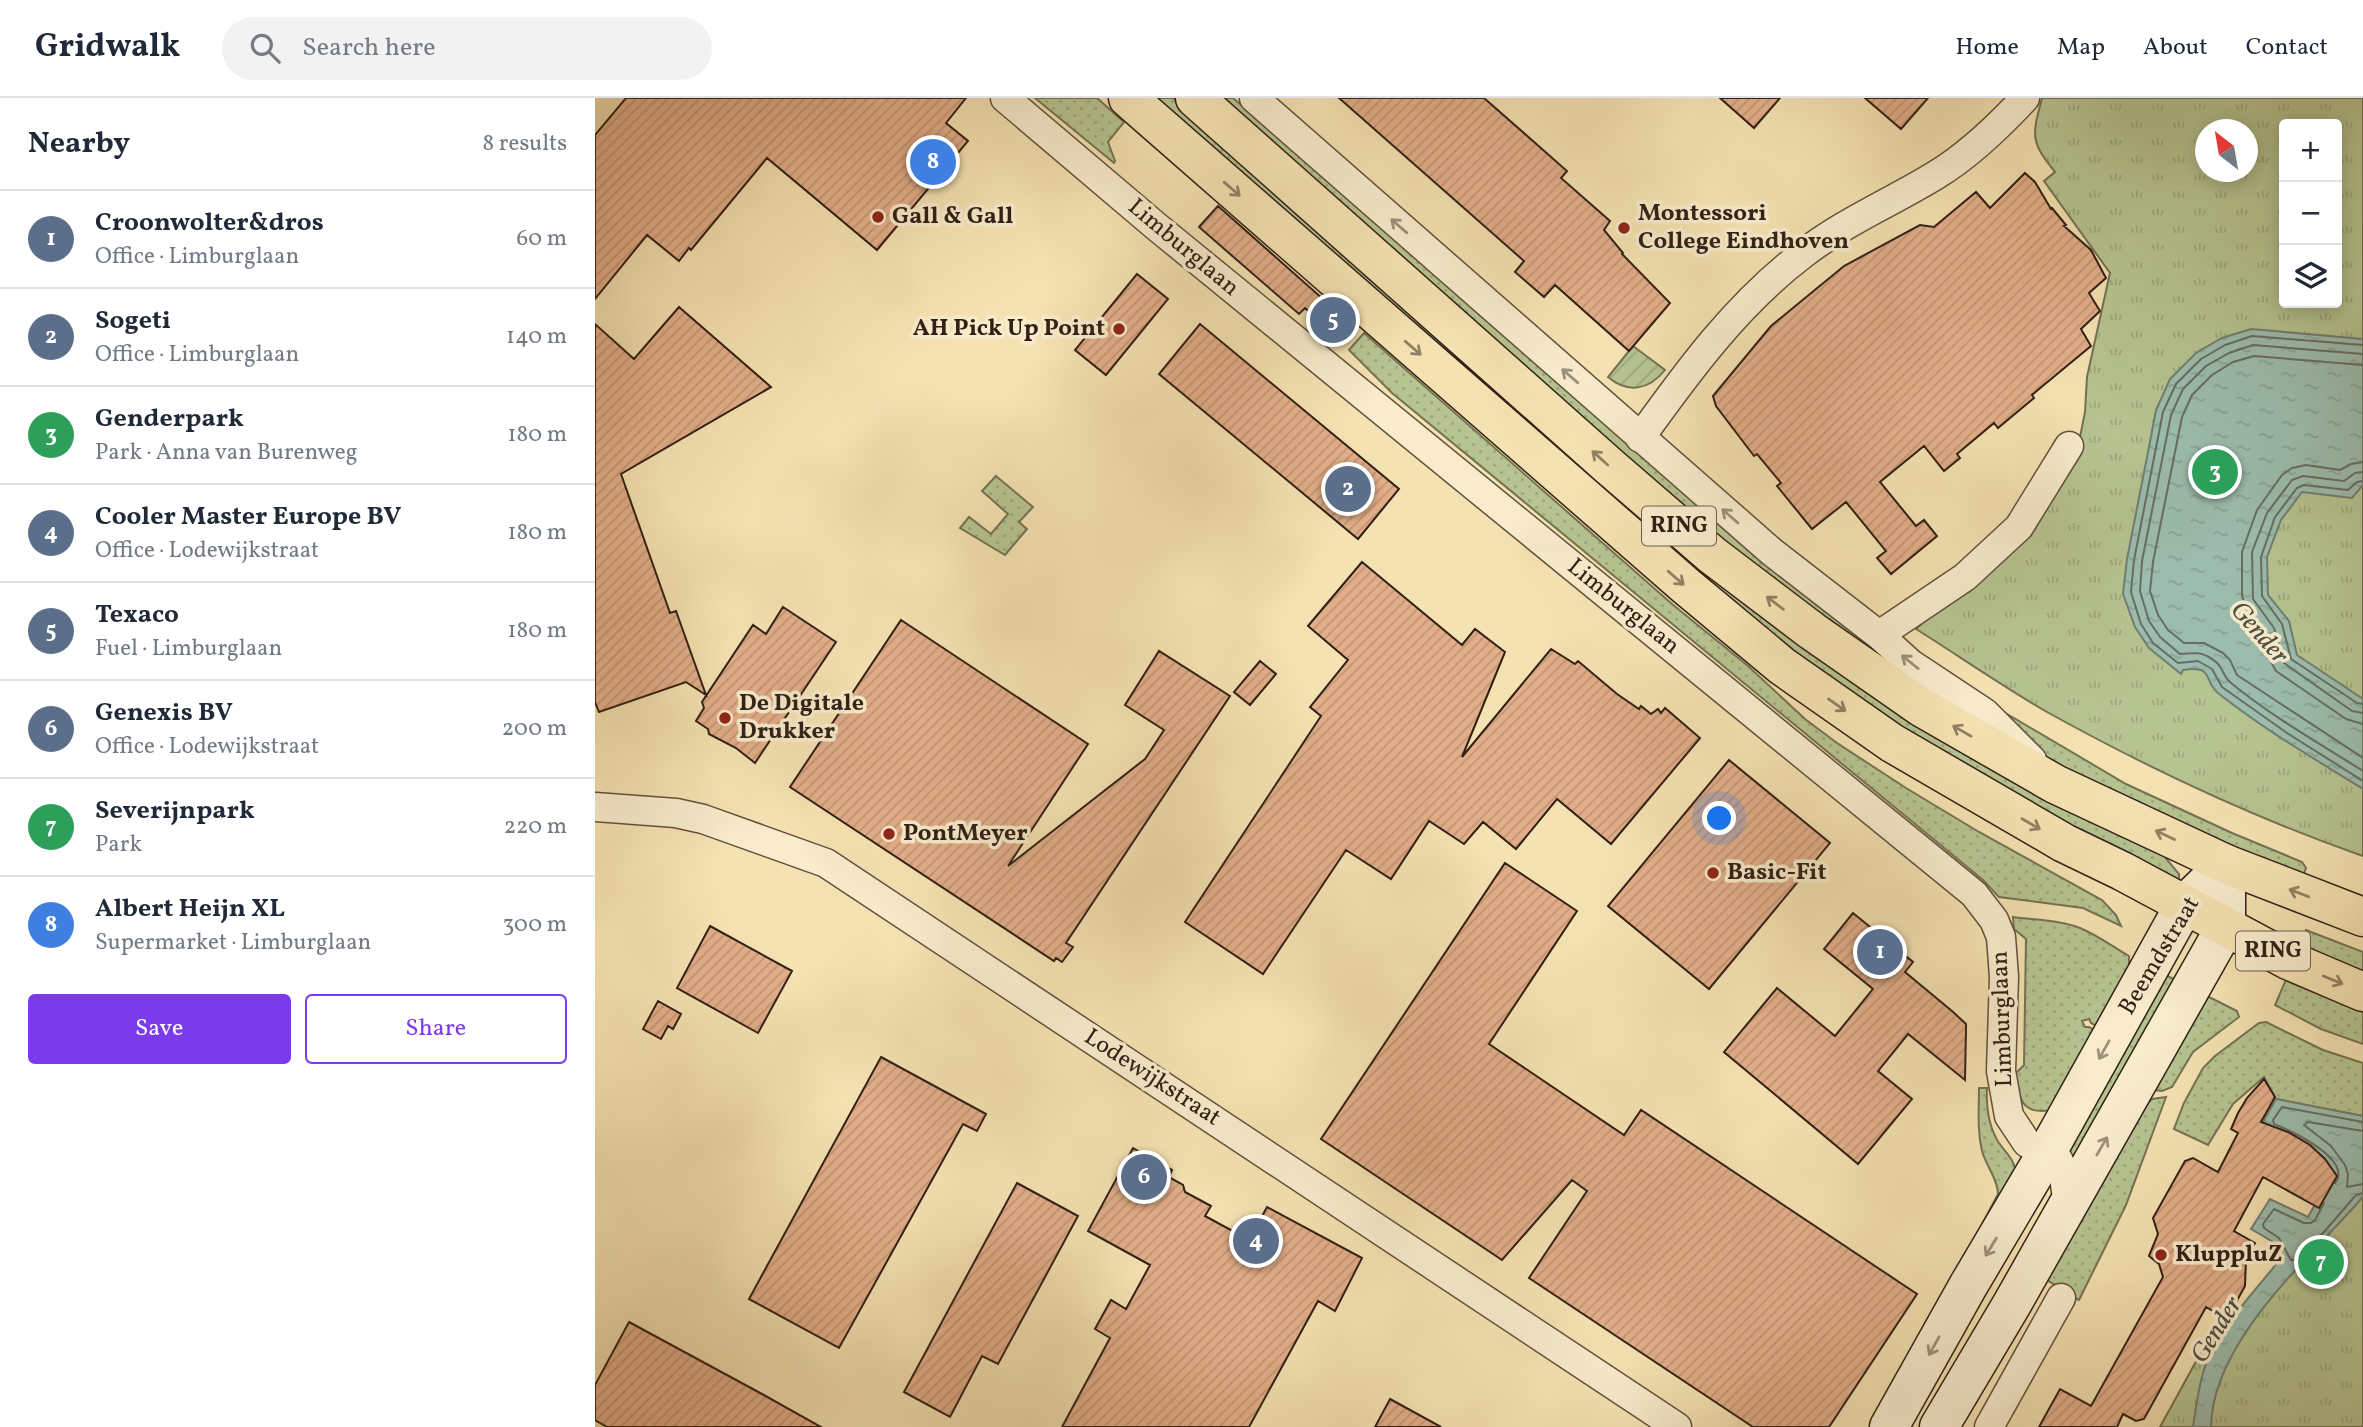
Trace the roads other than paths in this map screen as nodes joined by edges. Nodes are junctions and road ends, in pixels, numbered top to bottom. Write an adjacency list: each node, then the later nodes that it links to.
1 (1005, 98): 16 (street, Limburglaan)
2 (1128, 98): 12 (main road, RING, one-way to 12)
3 (1195, 98): 9 (main road, RING, one-way to 3)
4 (1254, 98): 6 (street, one-way to 4)
5 (2025, 98): 6 (street)
6 (1640, 438): 8 (street, one-way to 6)
7 (2069, 446): 8 (street)
8 (1879, 635): 9 (street, one-way to 8)
9 (2055, 784): 11 (main road, RING, one-way to 9)
10 (595, 807): 19 (street, Lodewijkstraat)
11 (2226, 864): 12 (main road, Beemdstraat); 13 (main road, RING, one-way to 11); 14 (main road, Beemdstraat)
12 (2185, 905): 14 (main road, RING); 16 (main road, Beemdstraat, one-way to 16)
13 (2363, 917)
14 (2226, 926): 15 (main road, RING, one-way to 15); 17 (main road, Beemdstraat, one-way to 14)
15 (2363, 992)
16 (2046, 1154): 17 (street, Limburglaan); 20 (main road, Beemdstraat, one-way to 20)
17 (2068, 1205): 21 (main road, Beemdstraat)
18 (2061, 1298): 22 (street)
19 (1677, 1427)
20 (1889, 1427)
21 (1939, 1427)
22 (1989, 1427)

